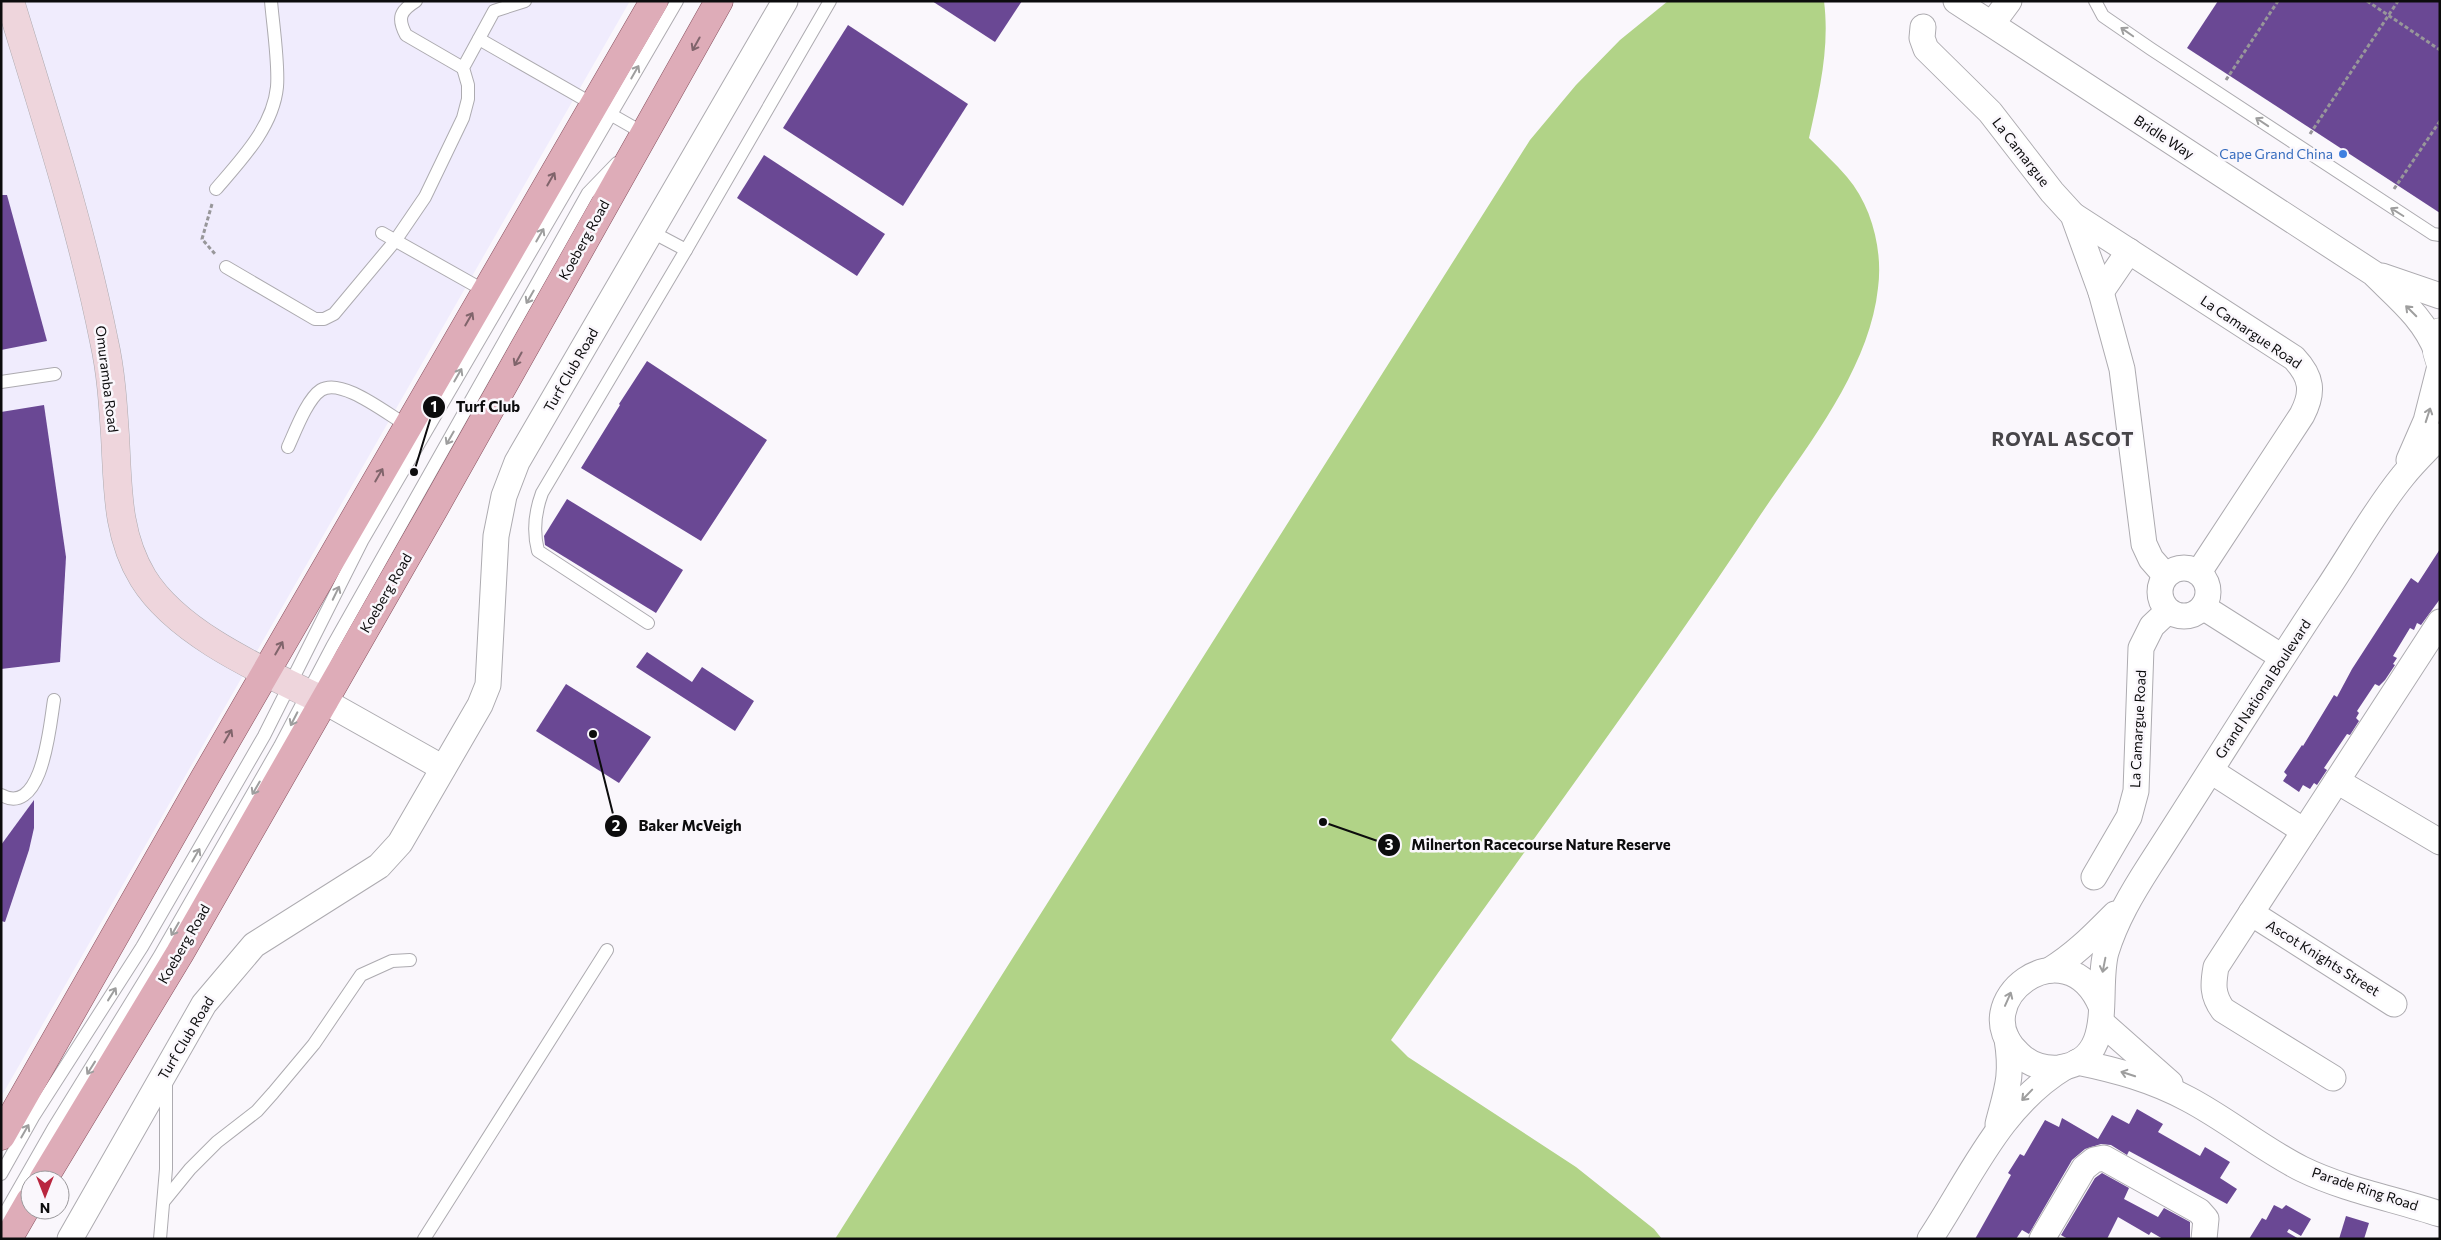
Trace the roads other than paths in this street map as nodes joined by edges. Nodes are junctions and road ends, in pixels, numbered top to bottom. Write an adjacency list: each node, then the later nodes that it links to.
1 (10, 1): 47 (main road, Omuramba Road)
2 (271, 1): 20 (lane)
3 (416, 1): 17 (lane)
4 (525, 1): 13 (lane)
5 (654, 1): 18 (main road)
6 (676, 1): 18 (lane, one-way to 6)
7 (720, 1): 19 (main road, Koeberg Road, one-way to 19)
8 (786, 1): 22 (street, Turf Club Road)
9 (830, 1): 26 (lane)
10 (1956, 1): 14 (street, Bridle Way)
11 (2009, 1): 14 (street)
12 (2096, 1): 24 (lane, one-way to 12)
13 (493, 6): 16 (lane)
14 (1992, 24): 29 (street, Bridle Way)
15 (1923, 27): 21 (street, La Camargue)
16 (479, 39): 17 (lane); 18 (lane)
17 (463, 68): 25 (lane)
18 (602, 110): 19 (lane); 30 (main road, one-way to 18); 48 (lane, one-way to 18)
19 (645, 134): 48 (main road, Koeberg Road, one-way to 48)
20 (216, 189)
21 (2074, 215): 27 (street, La Camargue Road); 31 (street, La Camargue)
22 (652, 232): 26 (lane); 50 (street, Turf Club Road)
23 (382, 234): 25 (lane)
24 (2440, 234)
25 (395, 241): 28 (lane); 30 (lane)
26 (686, 250): 44 (lane)
27 (2129, 251): 31 (street); 40 (street, La Camargue Road)
28 (226, 267)
29 (2373, 273): 32 (street, Bridle Way); 33 (street, Bridle Way, one-way to 29)
30 (485, 291): 36 (main road, one-way to 30)
31 (2101, 292): 41 (street, La Camargue)
32 (2440, 296)
33 (2439, 353): 39 (street, Grand National Boulevard, one-way to 33)
34 (55, 374): 35 (lane)
35 (1, 382)
36 (408, 426): 38 (lane); 47 (main road, one-way to 36)
37 (2440, 436): 39 (street, Grand National Boulevard)
38 (288, 447)
39 (2402, 476): 46 (street, Grand National Boulevard)
40 (2199, 572): 41 (street); 42 (street)
41 (2165, 575): 43 (street)
42 (2203, 607): 43 (street); 46 (street)
43 (2168, 611): 56 (street, La Camargue Road)
44 (648, 623)
45 (2436, 637): 52 (street, Ascot Knights Street)
46 (2282, 657): 51 (street, Grand National Boulevard)
47 (266, 672): 48 (main road, Omuramba Road); 70 (main road, one-way to 47)
48 (308, 693): 50 (street); 71 (main road, Koeberg Road); 72 (lane, one-way to 48); 76 (lane, one-way to 76)
49 (54, 700): 53 (lane)
50 (443, 768): 66 (street, Turf Club Road)
51 (2211, 771): 54 (street); 57 (street, Grand National Boulevard)
52 (2337, 781): 54 (street, Ascot Knights Street); 55 (street)
53 (1, 795)
54 (2304, 831): 58 (street, Ascot Knights Street)
55 (2440, 842)
56 (2094, 877)
57 (2126, 903): 61 (street, Grand National Boulevard); 63 (street, Grand National Boulevard, one-way to 63)
58 (2251, 913): 62 (street, Ascot Knights Street); 67 (street, Ascot Knights Street)
59 (607, 950): 80 (lane)
60 (410, 960): 73 (lane)
61 (2050, 970): 63 (street); 64 (street, one-way to 61)
62 (2394, 1004)
63 (2101, 1015): 65 (street); 68 (street, Parade Ring Road)
64 (2007, 1039): 65 (street); 69 (street)
65 (2071, 1064): 68 (street, Parade Ring Road, one-way to 65); 69 (street, one-way to 69)
66 (166, 1069): 73 (lane); 78 (street, Turf Club Road)
67 (2332, 1078)
68 (2189, 1100): 74 (street, Parade Ring Road)
69 (1996, 1131): 81 (street)
70 (1, 1136)
71 (48, 1170)
72 (1, 1174)
73 (164, 1201): 79 (lane)
74 (2440, 1214)
75 (20, 1218): 77 (main road)
76 (1, 1220)
77 (8, 1239)
78 (70, 1239)
79 (160, 1239)
80 (424, 1239)
81 (1930, 1239)
82 (2042, 1239): 83 (street)
83 (2204, 1239)

